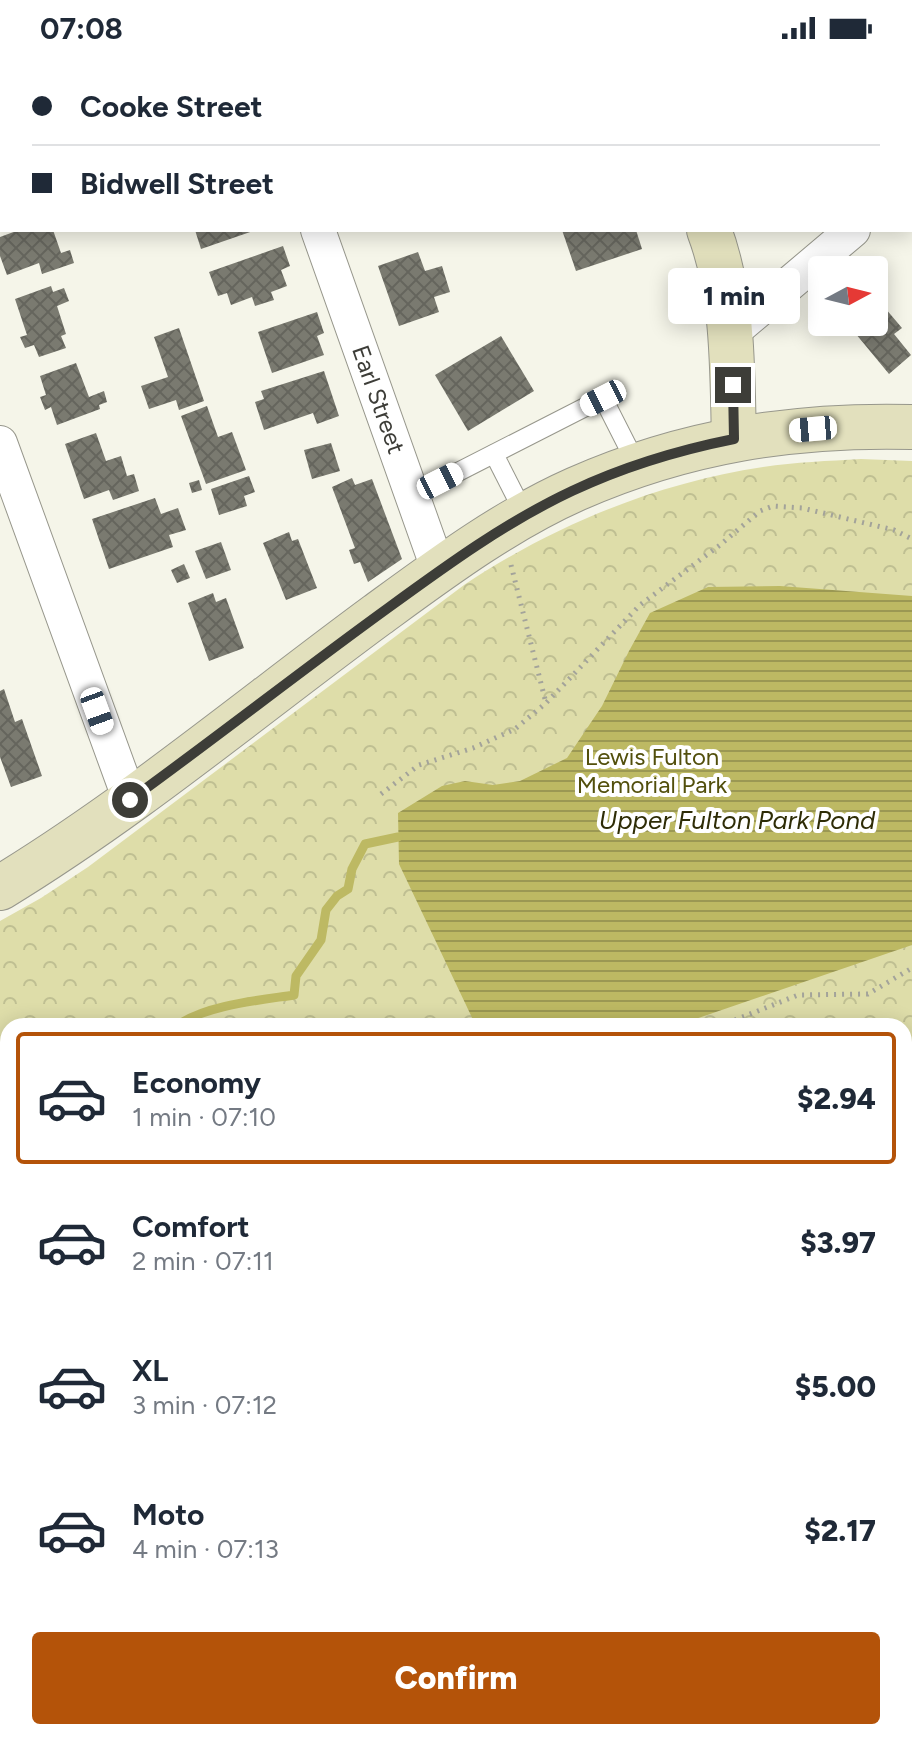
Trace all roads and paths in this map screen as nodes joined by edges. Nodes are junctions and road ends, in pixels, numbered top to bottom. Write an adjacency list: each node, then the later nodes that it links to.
1 (319, 232): 10 (street, Earl Street)
2 (710, 232): 4 (main road)
3 (851, 232): 4 (street)
4 (730, 334): 6 (main road)
5 (912, 427): 6 (main road)
6 (734, 439): 9 (main road)
7 (0, 443): 17 (street)
8 (494, 454): 9 (lane); 10 (lane); 11 (lane)
9 (637, 466): 11 (main road)
10 (413, 495): 14 (street, Earl Street)
11 (525, 516): 14 (main road)
12 (912, 539): 15 (path)
13 (508, 556): 15 (path)
14 (439, 571): 17 (main road)
15 (546, 703): 16 (path)
16 (381, 794)
17 (130, 800): 18 (main road)
18 (0, 888)
19 (912, 968): 20 (path)
20 (740, 1018)

